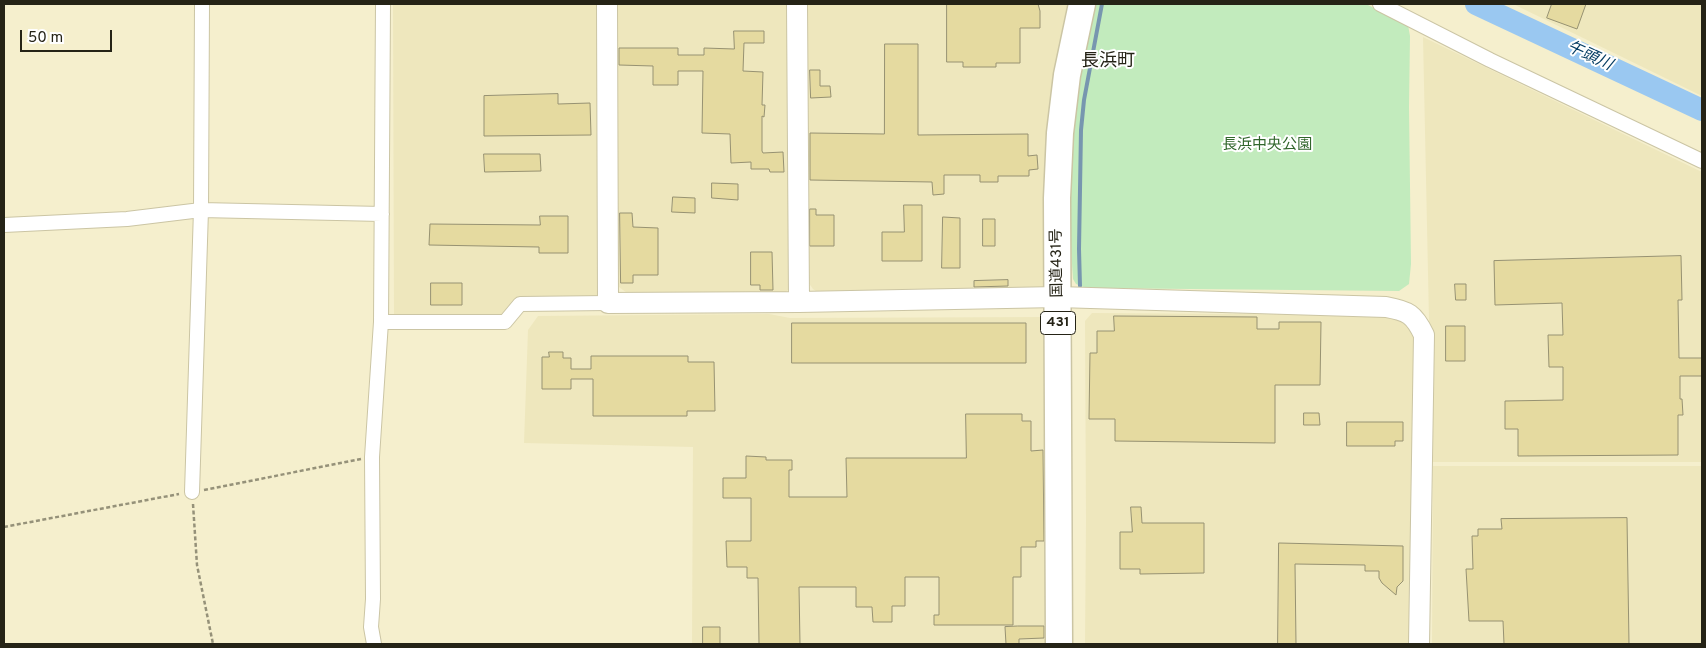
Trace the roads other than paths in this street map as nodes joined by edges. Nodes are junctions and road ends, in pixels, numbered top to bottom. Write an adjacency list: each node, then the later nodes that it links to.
1 (202, 4): 8 (street)
2 (383, 4): 9 (street)
3 (607, 4): 13 (street)
4 (797, 4): 12 (street)
5 (1082, 4): 11 (highway, 国道431号 / 431)
6 (1380, 4): 7 (street)
7 (1702, 162)
8 (201, 210): 9 (street); 10 (street); 15 (street)
9 (382, 214): 14 (street)
10 (4, 226)
11 (1058, 297): 12 (street); 17 (highway, 国道431号 / 431); 18 (street)
12 (798, 302): 13 (street)
13 (608, 303): 14 (street)
14 (381, 322): 16 (street)
15 (192, 492)
16 (374, 644)
17 (1059, 644)
18 (1419, 644)

